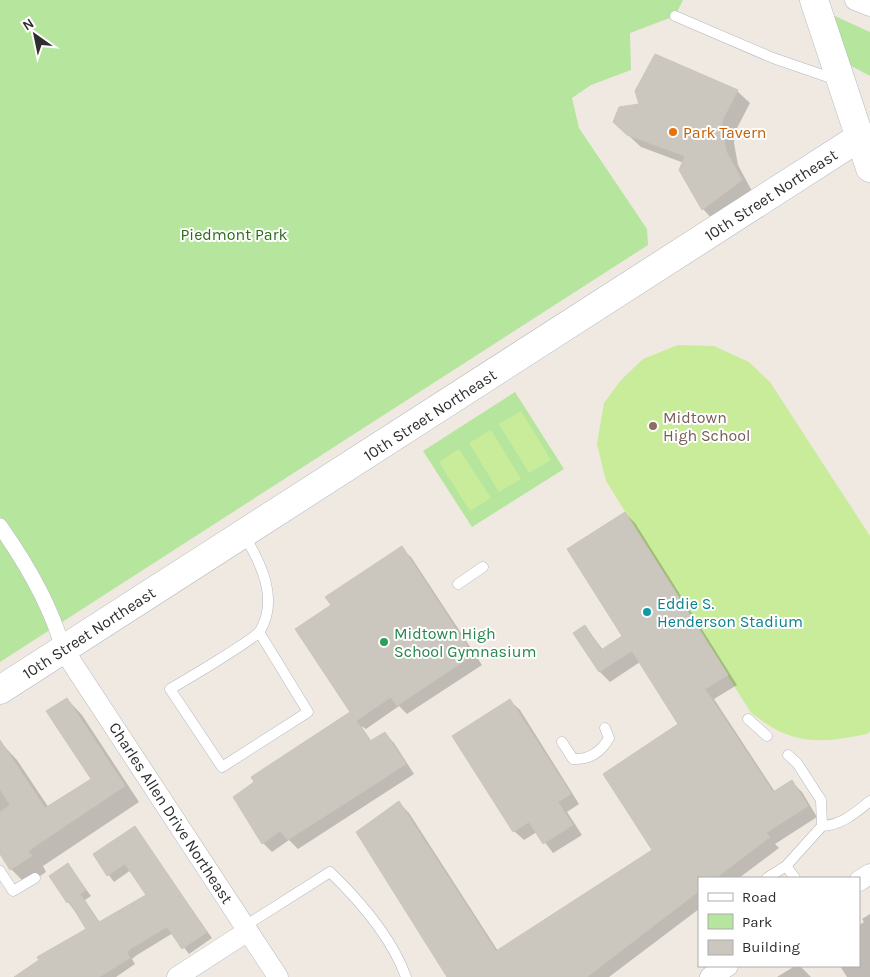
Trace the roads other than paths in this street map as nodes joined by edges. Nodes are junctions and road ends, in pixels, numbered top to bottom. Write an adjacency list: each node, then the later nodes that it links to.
1 (814, 0): 5 (main road)
2 (855, 0): 3 (street)
3 (870, 6)
4 (675, 16): 5 (lane)
5 (840, 81): 6 (main road)
6 (860, 137): 7 (main road); 9 (main road, 10th Street Northeast)
7 (870, 168)
8 (0, 526): 13 (street)
9 (244, 535): 12 (lane); 13 (main road, 10th Street Northeast)
10 (483, 567): 11 (lane)
11 (458, 584)
12 (259, 632): 12 (lane)
13 (63, 649): 14 (main road, 10th Street Northeast); 27 (street, Charles Allen Drive Northeast)
14 (0, 690)
15 (748, 719): 17 (lane)
16 (605, 728): 18 (lane)
17 (766, 736)
18 (562, 742)
19 (788, 755): 21 (lane)
20 (870, 800): 21 (lane)
21 (822, 826): 22 (lane)
22 (786, 866): 24 (lane); 25 (lane)
23 (0, 871): 26 (lane)
24 (769, 877)
25 (793, 877)
26 (35, 878)
27 (246, 929): 29 (street); 30 (street, Charles Allen Drive Northeast); 31 (lane)
28 (726, 967): 32 (street)
29 (177, 977)
30 (278, 977)
31 (406, 977)
32 (710, 977)

